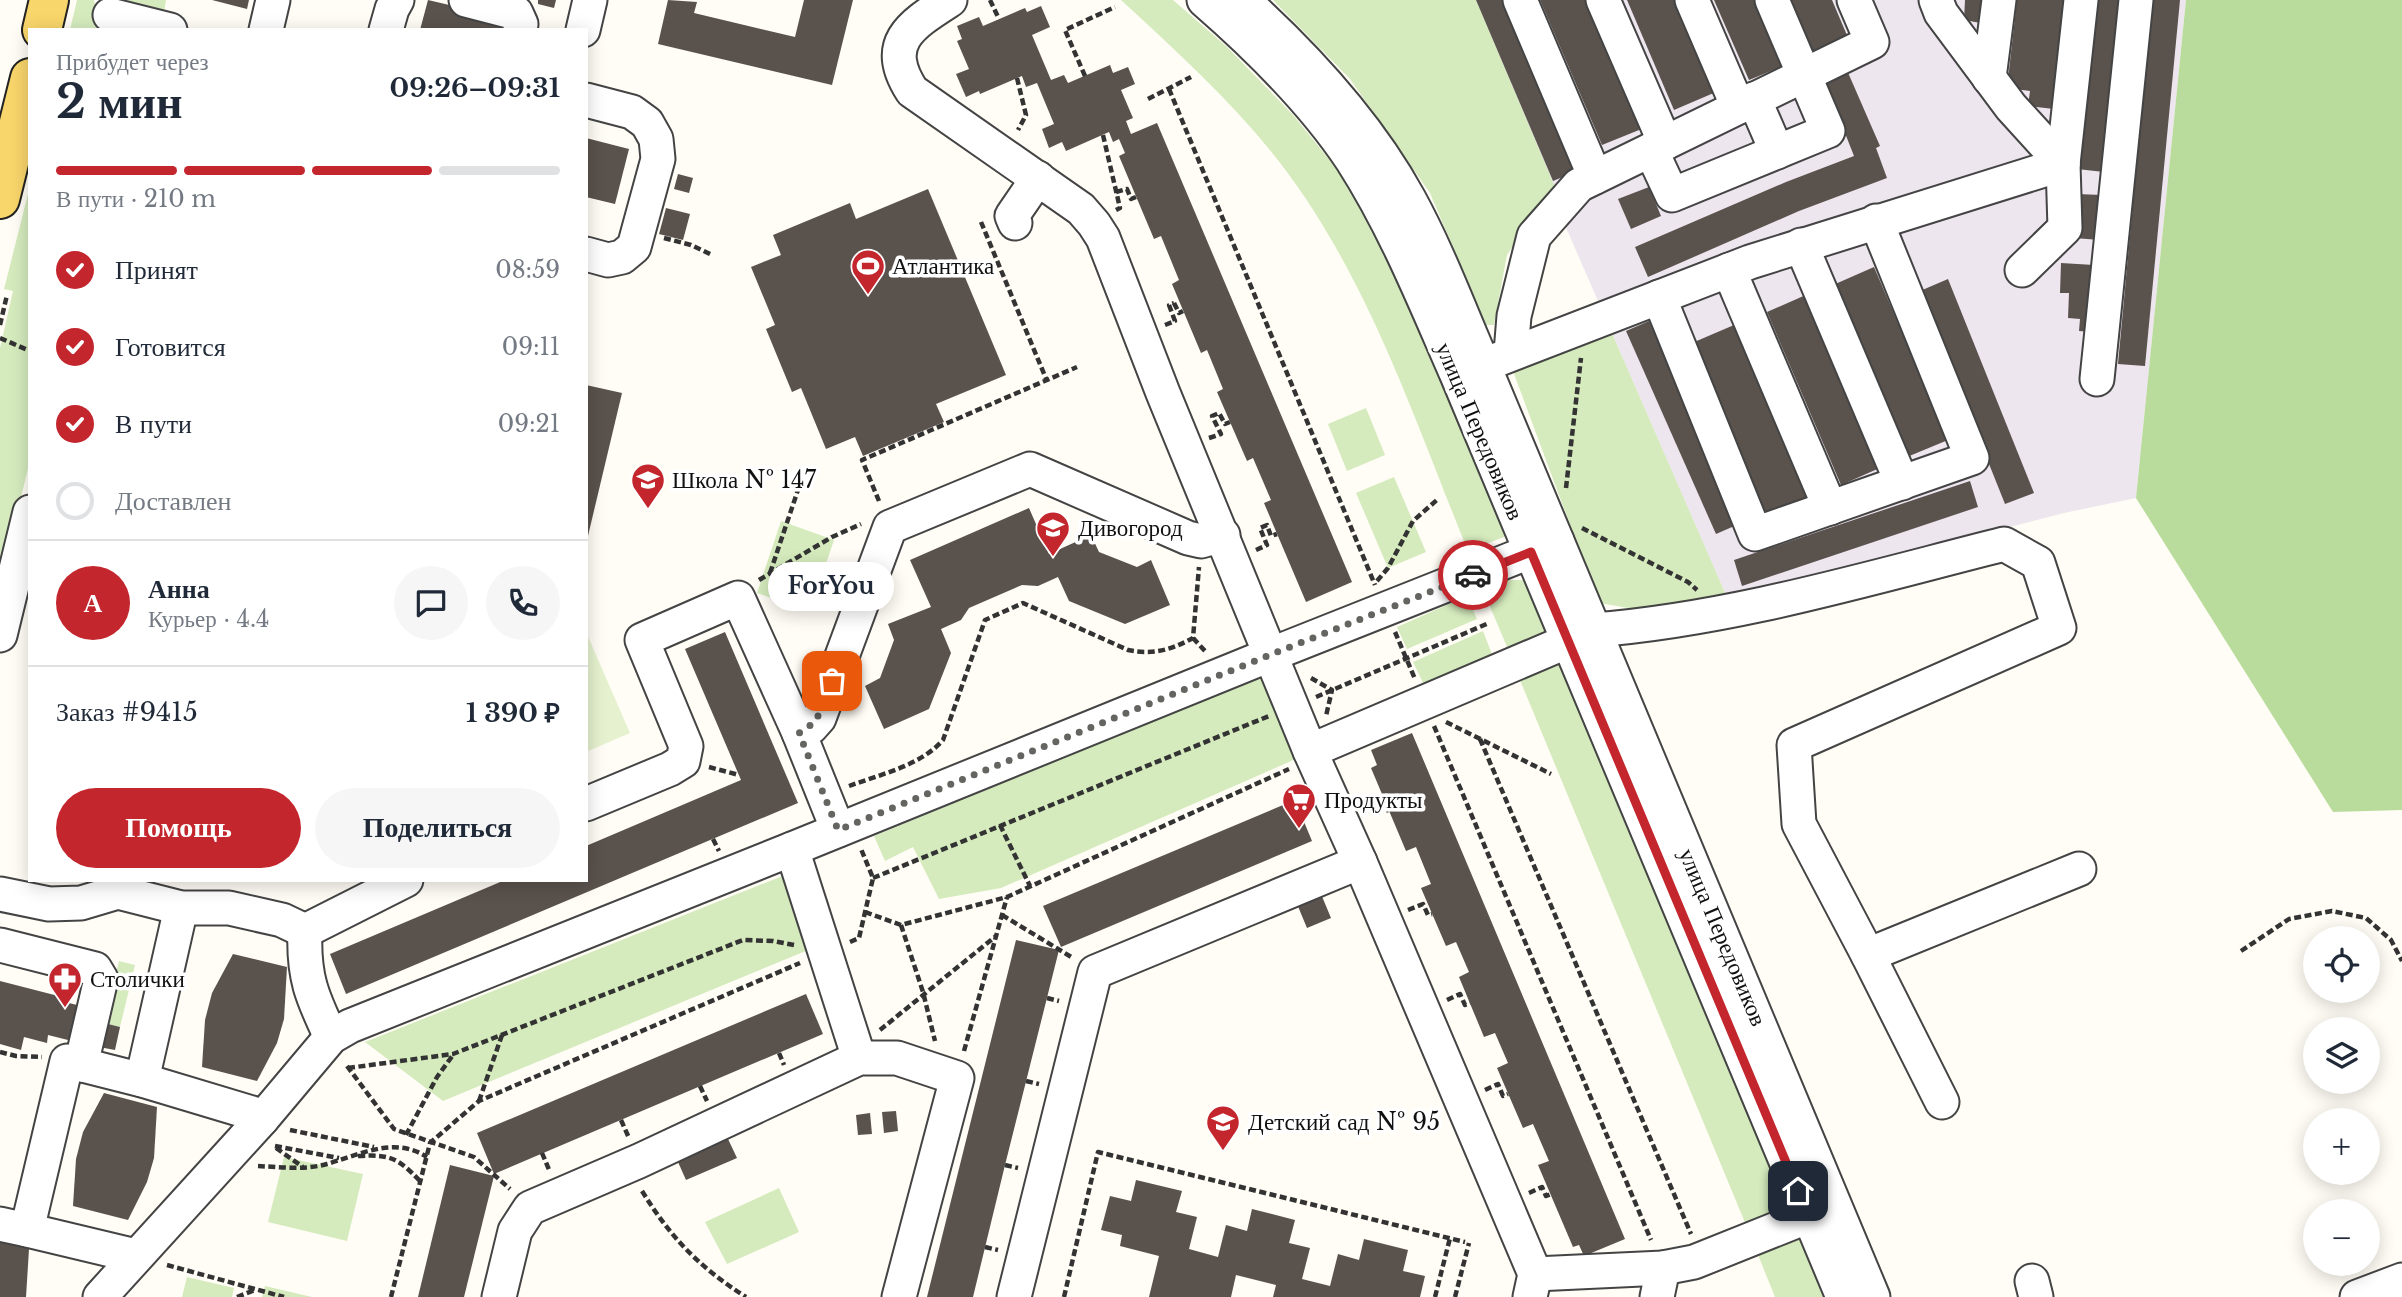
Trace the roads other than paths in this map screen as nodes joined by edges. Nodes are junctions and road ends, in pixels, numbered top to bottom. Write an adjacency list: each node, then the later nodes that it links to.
1 (49, 0): 19 (main road)
2 (273, 0): 21 (street)
3 (397, 0): 22 (street)
4 (466, 0): 23 (street)
5 (590, 0): 24 (street)
6 (950, 0): 36 (street)
7 (1204, 0): 46 (street, улица Передовиков)
8 (1243, 0): 46 (street, улица Передовиков)
9 (1520, 0): 35 (street)
10 (1604, 0): 31 (street)
11 (1692, 0): 29 (street)
12 (1772, 0): 25 (street)
13 (1854, 0): 25 (street)
14 (1936, 0): 26 (street)
15 (1998, 0): 26 (street)
16 (2081, 0): 33 (street)
17 (2136, 0): 37 (street)
18 (110, 15): 20 (street)
19 (42, 28)
20 (162, 28)
21 (266, 28)
22 (387, 28)
23 (521, 28)
24 (583, 28)
25 (1804, 75): 29 (street); 32 (street)
26 (1989, 78): 33 (street)
27 (28, 86): 38 (main road)
28 (588, 101): 42 (street)
29 (1746, 103): 30 (street); 32 (street)
30 (1702, 125): 31 (street); 34 (street)
31 (1658, 146): 34 (street); 35 (street)
32 (1777, 152): 34 (street)
33 (2063, 173): 37 (street); 39 (street); 44 (street)
34 (1722, 174)
35 (1595, 177): 46 (street)
36 (1038, 178): 40 (street); 51 (street)
37 (2117, 188): 47 (street)
38 (0, 199)
39 (1876, 221): 41 (street); 48 (street)
40 (1015, 223)
41 (1801, 246): 43 (street); 48 (street)
42 (588, 255)
43 (1730, 270): 45 (street); 49 (street)
44 (2022, 270)
45 (1659, 297): 46 (street); 49 (street)
46 (1484, 364): 52 (street, улица Передовиков)
47 (2097, 379)
48 (1902, 483): 49 (street)
49 (1830, 508)
50 (28, 520): 53 (street)
51 (1212, 538): 55 (street); 56 (street)
52 (1554, 539): 54 (street, улица Передовиков); 55 (street)
53 (0, 635)
54 (1581, 635): 57 (street); 69 (street); 76 (street, улица Передовиков)
55 (1272, 654): 57 (street); 59 (street)
56 (799, 733): 58 (street); 59 (street)
57 (1310, 751): 61 (street)
58 (588, 803)
59 (838, 830): 60 (street)
60 (792, 849): 70 (street); 71 (street)
61 (1360, 862): 81 (street); 85 (street)
62 (2079, 869): 69 (street)
63 (402, 882): 67 (street)
64 (119, 886): 65 (street); 66 (street)
65 (0, 894)
66 (181, 908): 67 (street); 73 (street)
67 (305, 931): 70 (street)
68 (0, 945): 72 (street)
69 (1868, 955): 74 (street)
70 (331, 1037): 75 (street)
71 (859, 1058): 83 (street); 84 (street)
72 (89, 1061): 73 (street); 77 (street)
73 (142, 1080): 75 (street)
74 (1942, 1102)
75 (262, 1119): 78 (street)
76 (1822, 1211): 80 (street); 86 (street, улица Передовиков); 87 (street, улица Передовиков)
77 (13, 1227): 78 (street)
78 (136, 1256): 82 (street)
79 (2402, 1280): 88 (street)
80 (1660, 1283): 81 (street)
81 (1533, 1285)
82 (100, 1297)
83 (499, 1297)
84 (900, 1297)
85 (1014, 1297)
86 (1843, 1297)
87 (1873, 1297)
88 (2357, 1297)

